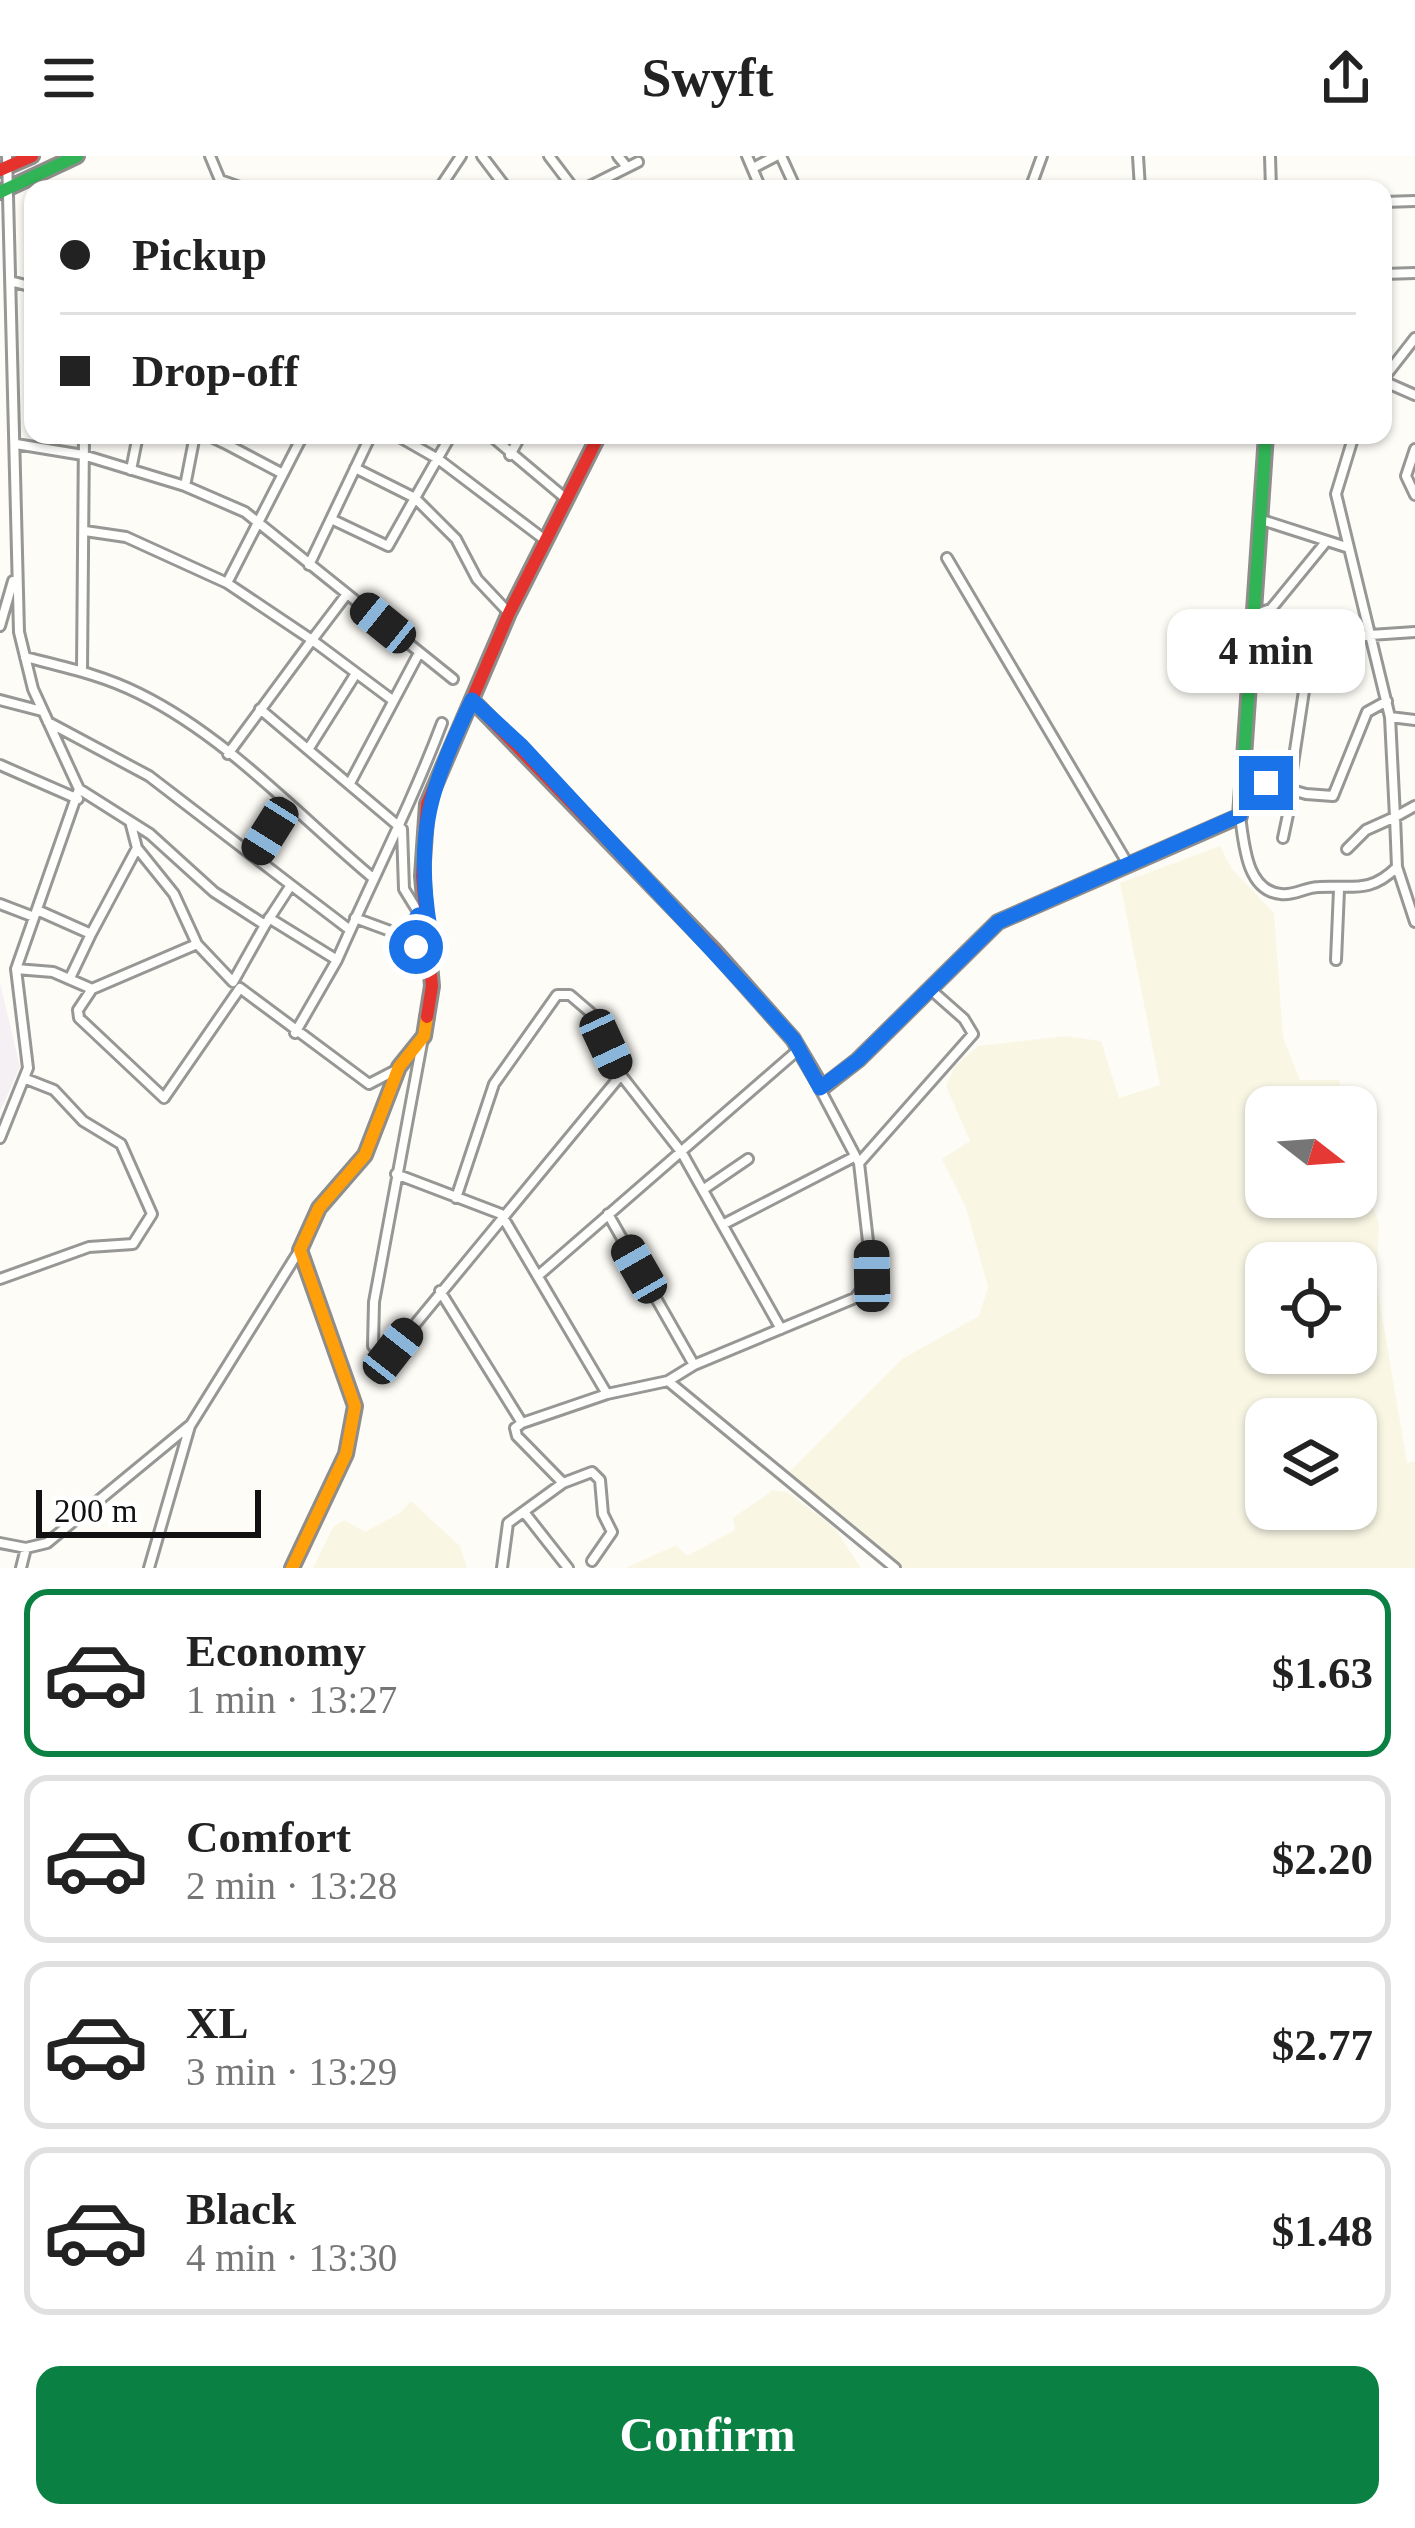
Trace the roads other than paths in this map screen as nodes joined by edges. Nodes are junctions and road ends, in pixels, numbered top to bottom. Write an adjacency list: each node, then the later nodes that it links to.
1 (32, 156): 9 (street)
2 (77, 156): 16 (street)
3 (482, 156): 12 (street)
4 (549, 156): 13 (street)
5 (618, 156): 10 (street)
6 (747, 156): 11 (street)
7 (778, 156): 11 (street)
8 (638, 162): 10 (street)
9 (6, 164): 16 (street)
10 (627, 167): 14 (street)
11 (753, 168): 15 (street)
12 (500, 180)
13 (567, 180)
14 (602, 180)
15 (758, 180)
16 (4, 189): 17 (street)
17 (14, 282): 18 (street); 19 (street)
18 (24, 285)
19 (14, 300): 20 (street); 24 (street)
20 (0, 301)
21 (1415, 338): 22 (street)
22 (1392, 368)
23 (0, 380): 24 (street)
24 (14, 380): 26 (street)
25 (0, 433): 26 (street)
26 (15, 439): 27 (street); 63 (street)
27 (24, 441)
28 (36, 444): 44 (street)
29 (84, 444): 44 (street)
30 (136, 444): 48 (street)
31 (193, 444): 50 (street)
32 (224, 444): 42 (street)
33 (298, 444): 49 (street)
34 (366, 444): 47 (street)
35 (412, 444): 46 (street)
36 (446, 444): 46 (street)
37 (499, 444): 45 (street)
38 (516, 444): 45 (street)
39 (594, 444): 53 (street)
40 (1265, 444): 55 (street)
41 (1351, 444): 60 (street)
42 (228, 446): 49 (street)
43 (1415, 449): 51 (street)
44 (83, 455): 48 (street); 57 (street)
45 (510, 455): 53 (street)
46 (438, 459): 52 (street); 58 (street)
47 (355, 468): 52 (street); 54 (street)
48 (131, 470): 50 (street)
49 (283, 474): 56 (street)
50 (185, 486): 56 (street)
51 (1415, 495)
52 (415, 498): 54 (street); 66 (street)
53 (566, 498): 58 (street)
54 (331, 519): 62 (street)
55 (1258, 519): 59 (street); 67 (street)
56 (259, 526): 62 (street); 64 (street)
57 (85, 531): 64 (street); 76 (street)
58 (545, 540): 66 (street)
59 (1325, 543): 60 (street); 67 (street)
60 (1346, 547): 70 (street)
61 (946, 558): 106 (street)
62 (309, 565): 65 (street)
63 (14, 576): 68 (street); 75 (street)
64 (227, 583): 73 (street)
65 (347, 594): 73 (street); 74 (street)
66 (509, 613): 81 (street)
67 (1253, 615): 72 (street)
68 (0, 626)
69 (1415, 632): 70 (street)
70 (1374, 635): 71 (street); 82 (street)
71 (1312, 638): 72 (street); 94 (street)
72 (1251, 643): 92 (street)
73 (310, 644): 77 (street); 83 (street)
74 (419, 652): 78 (street); 79 (street)
75 (23, 657): 76 (street); 84 (street)
76 (82, 671): 90 (street)
77 (355, 675): 79 (street); 89 (street)
78 (453, 679)
79 (391, 699): 93 (street)
80 (0, 700): 84 (street)
81 (472, 700): 117 (street); 132 (street)
82 (1387, 701): 85 (street); 94 (street)
83 (260, 709): 89 (street); 90 (street)
84 (42, 711): 87 (street)
85 (1390, 717): 86 (street); 99 (street)
86 (1415, 721)
87 (46, 722): 95 (street); 105 (street)
88 (442, 723): 101 (street)
89 (309, 748): 93 (street)
90 (227, 754): 96 (street)
91 (0, 765): 95 (street)
92 (1243, 776): 94 (street); 98 (street)
93 (350, 783): 101 (street)
94 (1291, 791): 102 (street)
95 (79, 794): 100 (street); 112 (street)
96 (286, 806): 105 (street); 108 (street)
97 (1415, 806): 99 (street)
98 (1240, 815): 106 (street); 110 (street)
99 (1395, 817): 104 (street); 107 (street)
100 (131, 825): 103 (street); 115 (street)
101 (402, 829): 108 (street); 113 (street)
102 (1283, 838)
103 (137, 848): 119 (street); 121 (street)
104 (1347, 849)
105 (254, 856): 109 (street)
106 (1129, 866): 129 (street)
107 (1397, 867): 110 (street); 116 (street)
108 (373, 878): 114 (street)
109 (290, 885): 115 (street); 118 (street)
110 (1339, 890): 124 (street)
111 (0, 904): 112 (street)
112 (36, 914): 119 (street); 125 (street)
113 (418, 915): 117 (street); 120 (street)
114 (356, 918): 118 (street); 120 (street)
115 (267, 922): 123 (street); 127 (street)
116 (1415, 922)
117 (430, 929): 131 (street)
118 (350, 930): 123 (street)
119 (91, 934): 126 (street)
120 (405, 935): 122 (street)
121 (197, 944): 127 (street); 128 (street)
122 (416, 947)
123 (337, 961): 130 (street)
124 (1336, 961)
125 (16, 969): 126 (street); 135 (street)
126 (70, 978): 128 (street)
127 (236, 985): 128 (street); 130 (street)
128 (92, 989)
129 (930, 989): 136 (street); 140 (street)
130 (295, 1034): 133 (street)
131 (424, 1036): 133 (street); 141 (street)
132 (799, 1049): 136 (street); 138 (street)
133 (399, 1067): 147 (street)
134 (621, 1076): 138 (street); 143 (street); 144 (street)
135 (26, 1079): 137 (street); 149 (street)
136 (820, 1088): 140 (street)
137 (0, 1138)
138 (682, 1153): 142 (street); 145 (street)
139 (748, 1160): 142 (street)
140 (855, 1160): 146 (street); 151 (street)
141 (396, 1174): 143 (street); 150 (street)
142 (704, 1189): 146 (street)
143 (456, 1198): 144 (street)
144 (501, 1214): 148 (street); 150 (street)
145 (608, 1214): 148 (street); 152 (street)
146 (724, 1224): 151 (street)
147 (299, 1250): 156 (street); 164 (street)
148 (539, 1275): 154 (street)
149 (0, 1279)
150 (440, 1291): 155 (street)
151 (781, 1329): 152 (street)
152 (694, 1365): 153 (street)
153 (668, 1382): 154 (street); 167 (street)
154 (607, 1394): 155 (street)
155 (522, 1423): 157 (street)
156 (190, 1426): 160 (street); 163 (street)
157 (563, 1483): 158 (street); 161 (street)
158 (524, 1511): 165 (street); 166 (street)
159 (0, 1543): 160 (street)
160 (26, 1548): 162 (street)
161 (592, 1561)
162 (21, 1568)
163 (148, 1568)
164 (292, 1568)
165 (502, 1568)
166 (568, 1568)
167 (896, 1568)

